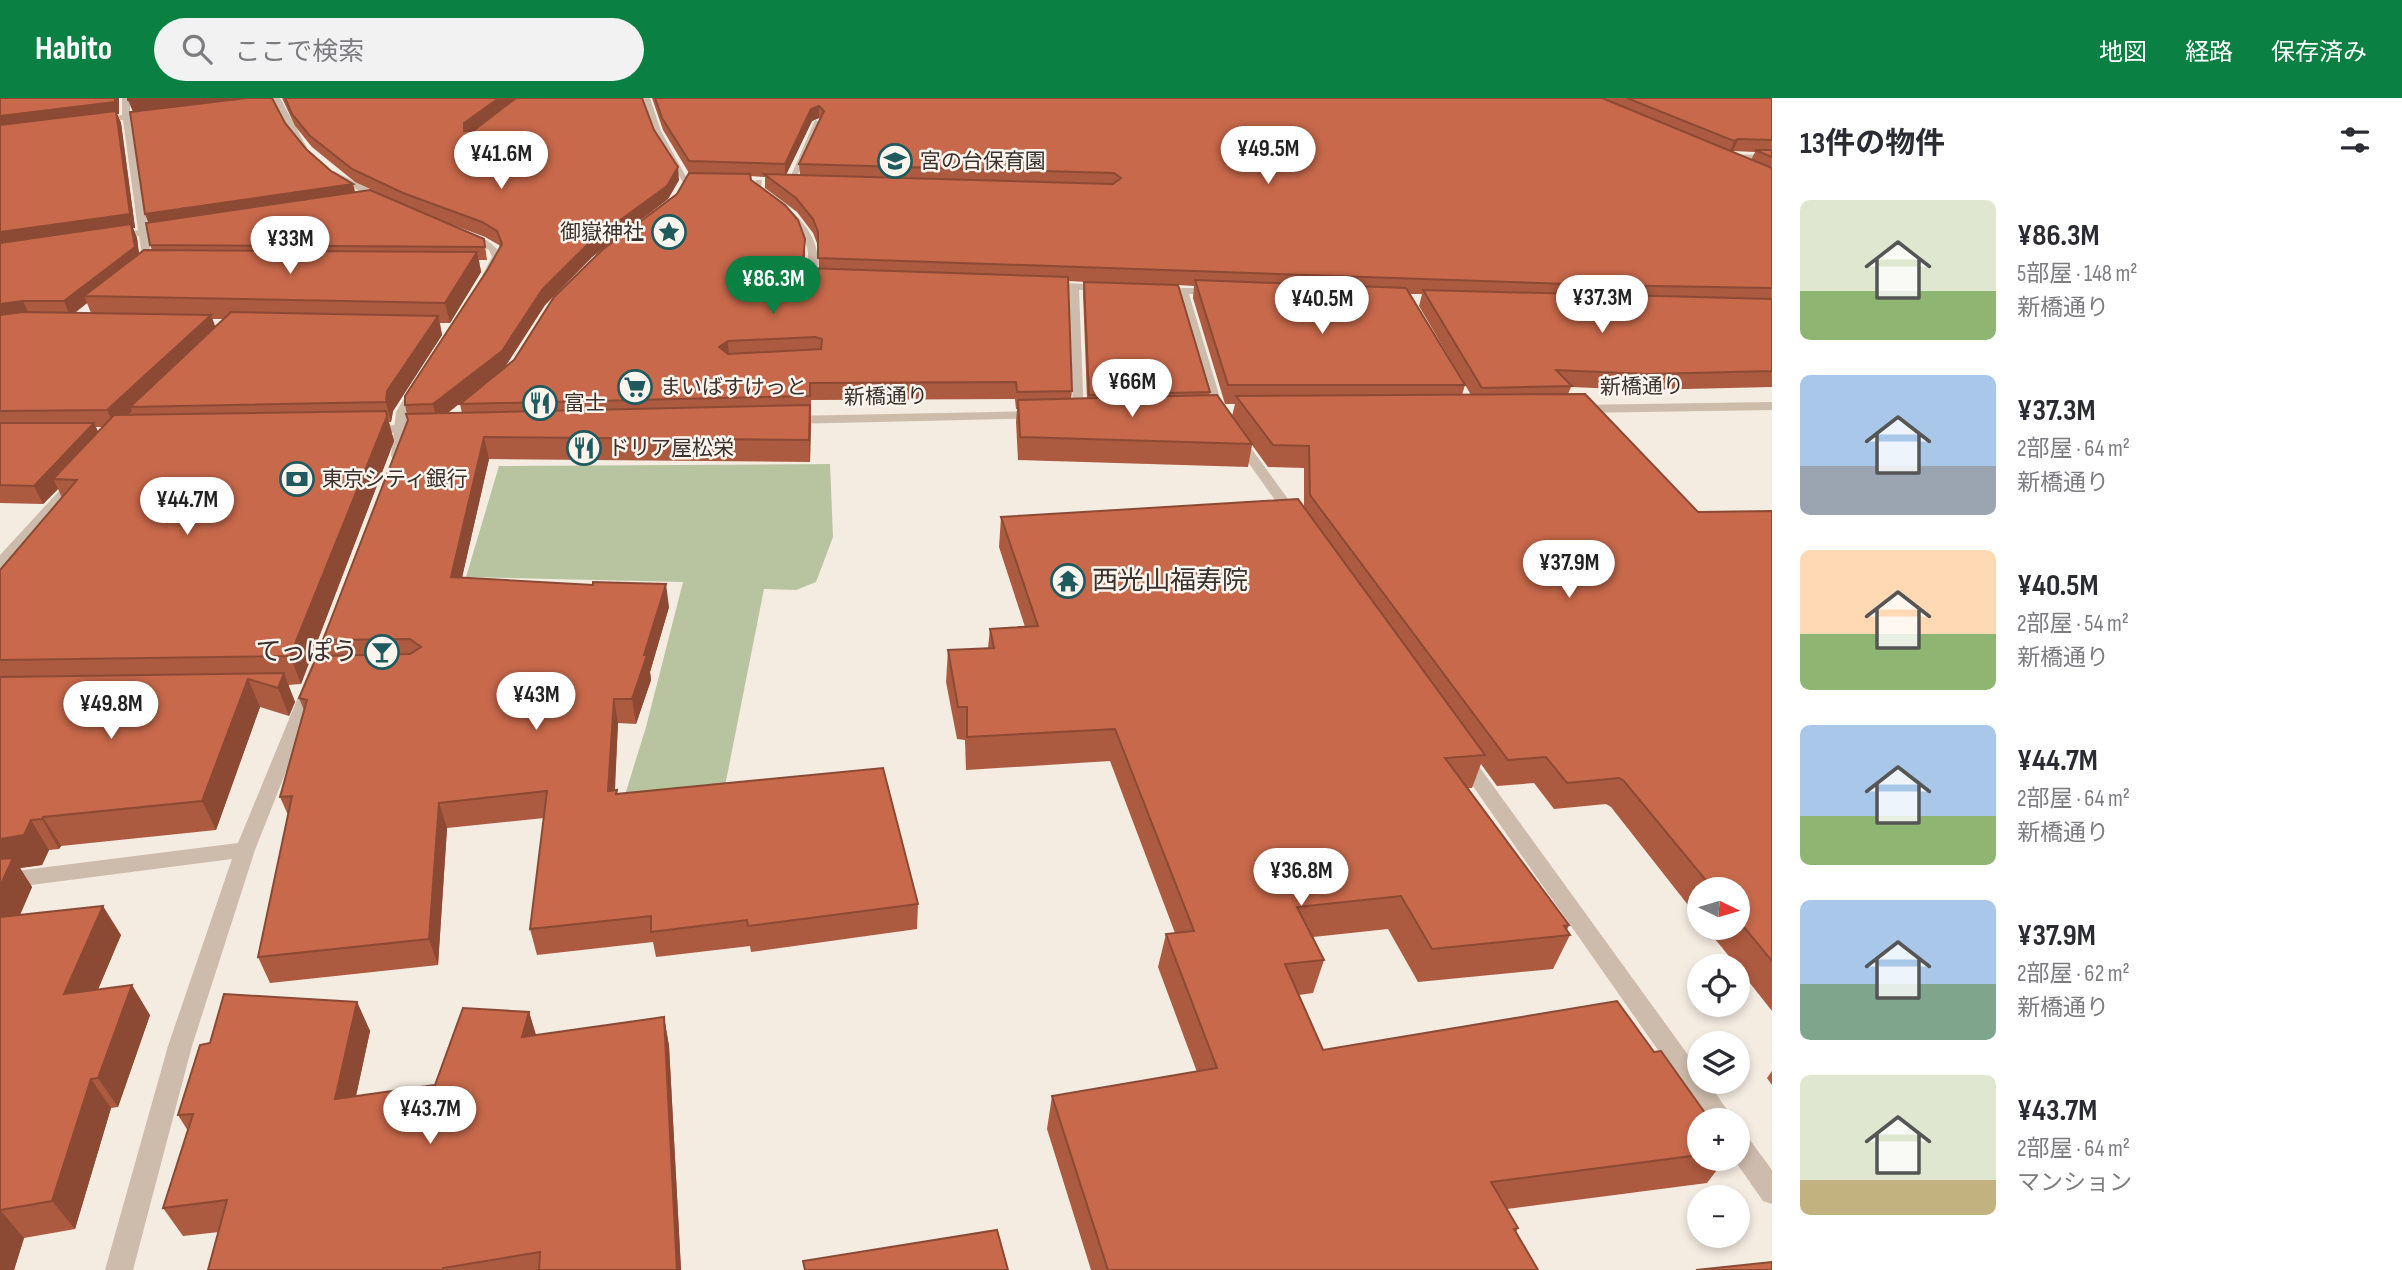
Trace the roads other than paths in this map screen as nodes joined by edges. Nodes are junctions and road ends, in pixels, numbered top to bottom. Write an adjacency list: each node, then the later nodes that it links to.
1 (126, 98): 7 (street)
2 (276, 99): 3 (street); 18 (street)
3 (264, 100)
4 (647, 101): 5 (street); 17 (street)
5 (634, 103)
6 (164, 113): 7 (street)
7 (126, 117): 8 (street); 23 (street)
8 (88, 122)
9 (818, 122): 15 (street)
10 (1710, 152): 11 (street)
11 (1723, 157): 12 (street); 13 (street)
12 (1772, 158)
13 (1749, 169)
14 (747, 181): 15 (street)
15 (775, 182): 16 (street); 28 (street)
16 (803, 183)
17 (680, 191)
18 (376, 197): 19 (street); 20 (street)
19 (352, 201)
20 (405, 210)
21 (442, 225): 35 (street)
22 (183, 226): 23 (street)
23 (142, 232): 24 (street); 25 (street)
24 (104, 238)
25 (148, 264): 26 (street); 27 (street)
26 (162, 264)
27 (137, 272)
28 (836, 278)
29 (1034, 285): 30 (street)
30 (1074, 286): 31 (street); 39 (street, 新橋通り)
31 (1116, 288)
32 (1142, 289): 33 (street)
33 (1182, 290): 34 (street); 45 (street)
34 (1223, 292)
35 (476, 295)
36 (429, 367): 41 (street)
37 (1772, 406): 38 (street, 新橋通り)
38 (1567, 410)
39 (774, 421)
40 (442, 428): 41 (street)
41 (400, 429): 42 (street); 44 (street)
42 (359, 430)
43 (89, 466): 46 (street)
44 (390, 477)
45 (1301, 528)
46 (0, 564)
47 (341, 611): 49 (street)
48 (284, 693): 49 (street)
49 (310, 693): 51 (street)
50 (1453, 743): 53 (street)
51 (245, 850): 52 (street); 56 (street)
52 (0, 881)
53 (1712, 1108)
54 (1750, 1161): 55 (street)
55 (1772, 1192)
56 (119, 1270)

